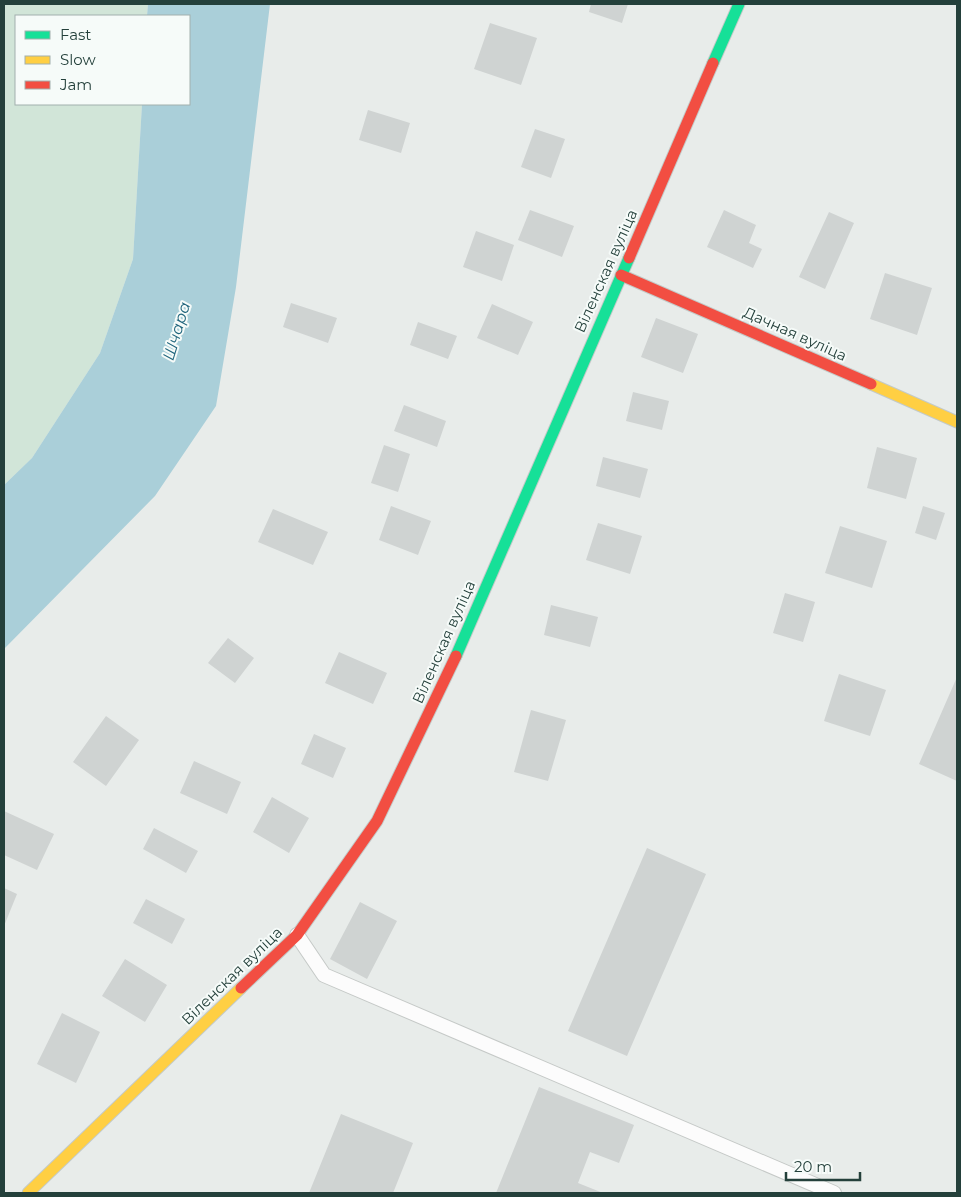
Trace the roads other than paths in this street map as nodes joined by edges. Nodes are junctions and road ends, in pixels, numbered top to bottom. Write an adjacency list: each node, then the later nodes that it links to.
1 (739, 4): 2 (main road, Віленская вуліца)
2 (621, 275): 3 (main road, Дачная вуліца); 4 (main road, Віленская вуліца)
3 (957, 422)
4 (297, 935): 5 (main road, Віленская вуліца); 6 (lane)
5 (28, 1193)
6 (834, 1193)

